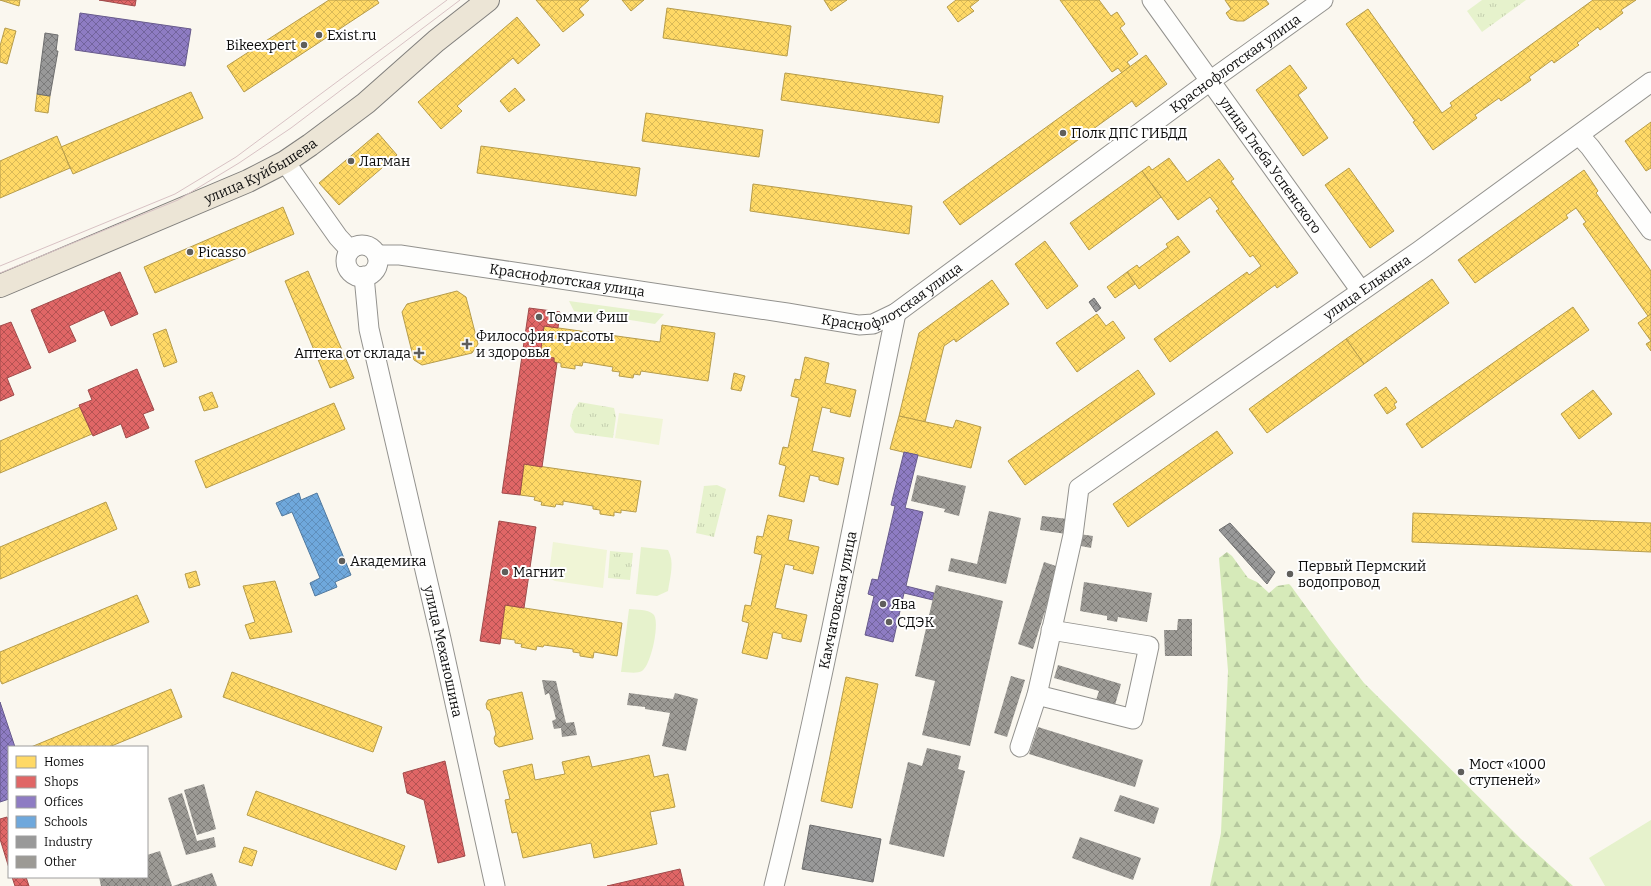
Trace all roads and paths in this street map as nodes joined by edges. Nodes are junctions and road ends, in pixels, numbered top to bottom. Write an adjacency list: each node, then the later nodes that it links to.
1 (488, 0): 7 (main road, улица Куйбышева)
2 (1152, 0): 4 (street, улица Глеба Успенского)
3 (1323, 0): 4 (street, Краснофлотская улица)
4 (1210, 81): 13 (street, улица Глеба Успенского); 14 (street, Краснофлотская улица)
5 (1651, 82): 6 (street, улица Елькина)
6 (1580, 135): 8 (street); 13 (street, улица Елькина)
7 (285, 162): 9 (street); 12 (main road, улица Куйбышева)
8 (1651, 230)
9 (350, 250): 10 (street); 11 (street)
10 (377, 256): 11 (street); 14 (street, Краснофлотская улица)
11 (364, 276): 18 (street, улица Механошина)
12 (0, 286)
13 (1361, 292): 15 (street, улица Елькина)
14 (896, 313): 19 (street, Камчатовская улица)
15 (1051, 630): 16 (street); 16 (street)
16 (1038, 695): 17 (street)
17 (1020, 747)
18 (495, 886)
19 (774, 886)

